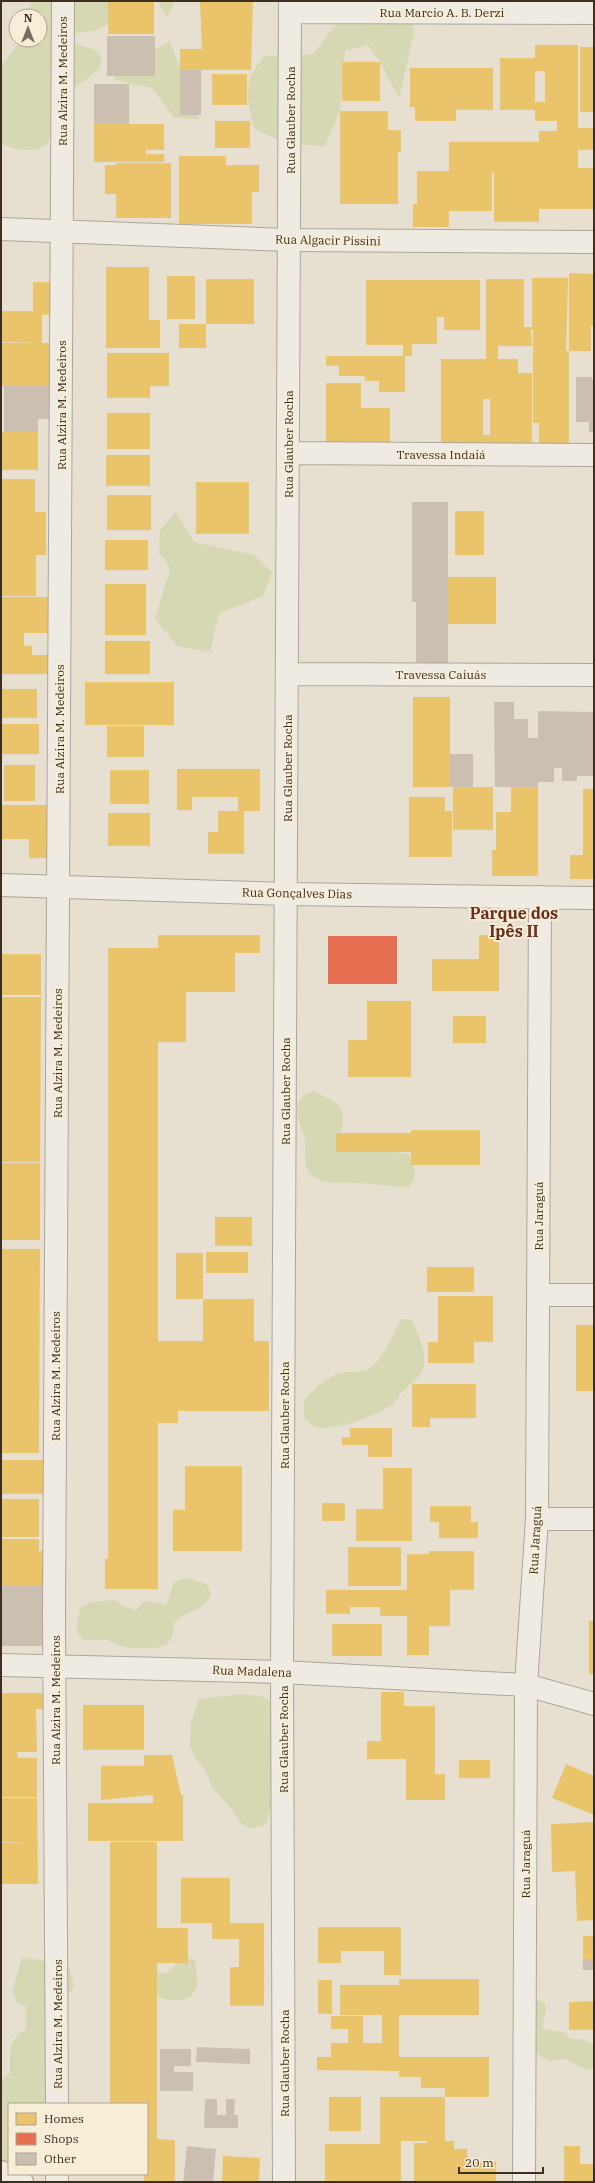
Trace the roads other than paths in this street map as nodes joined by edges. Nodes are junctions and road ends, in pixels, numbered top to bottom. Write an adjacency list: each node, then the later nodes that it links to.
1 (63, 1): 5 (street, Rua Alzira M. Medeiros)
2 (290, 6): 3 (street, Rua Marcio A. B. Derzi); 6 (street, Rua Glauber Rocha)
3 (594, 13)
4 (1, 229): 5 (street, Rua Algacir Pissini)
5 (62, 230): 6 (street, Rua Algacir Pissini); 13 (street, Rua Alzira M. Medeiros)
6 (289, 240): 7 (street, Rua Algacir Pissini); 8 (street, Rua Glauber Rocha)
7 (594, 242)
8 (288, 453): 9 (street, Travessa Indaiá); 10 (street, Rua Glauber Rocha)
9 (594, 455)
10 (287, 674): 11 (street, Travessa Caiuás); 14 (street, Rua Glauber Rocha)
11 (594, 675)
12 (1, 885): 13 (street, Rua Gonçalves Dias)
13 (58, 886): 14 (street, Rua Gonçalves Dias); 22 (street, Rua Alzira M. Medeiros)
14 (286, 894): 15 (street, Rua Gonçalves Dias); 23 (street, Rua Glauber Rocha)
15 (540, 897): 16 (street, Rua Gonçalves Dias); 17 (street, Rua Jaraguá)
16 (594, 898)
17 (538, 1294): 18 (street); 19 (street, Rua Jaraguá)
18 (594, 1295)
19 (537, 1519): 20 (street); 24 (street, Rua Jaraguá)
20 (594, 1519)
21 (1, 1665): 22 (street, Rua Madalena)
22 (54, 1666): 23 (street, Rua Madalena); 26 (street, Rua Alzira M. Medeiros)
23 (282, 1672): 24 (street, Rua Madalena); 29 (street, Rua Glauber Rocha)
24 (526, 1685): 25 (street, Rua Madalena); 30 (street, Rua Jaraguá)
25 (594, 1704)
26 (57, 2103)
27 (1, 2172): 28 (street)
28 (22, 2182)
29 (284, 2182)
30 (524, 2182)

